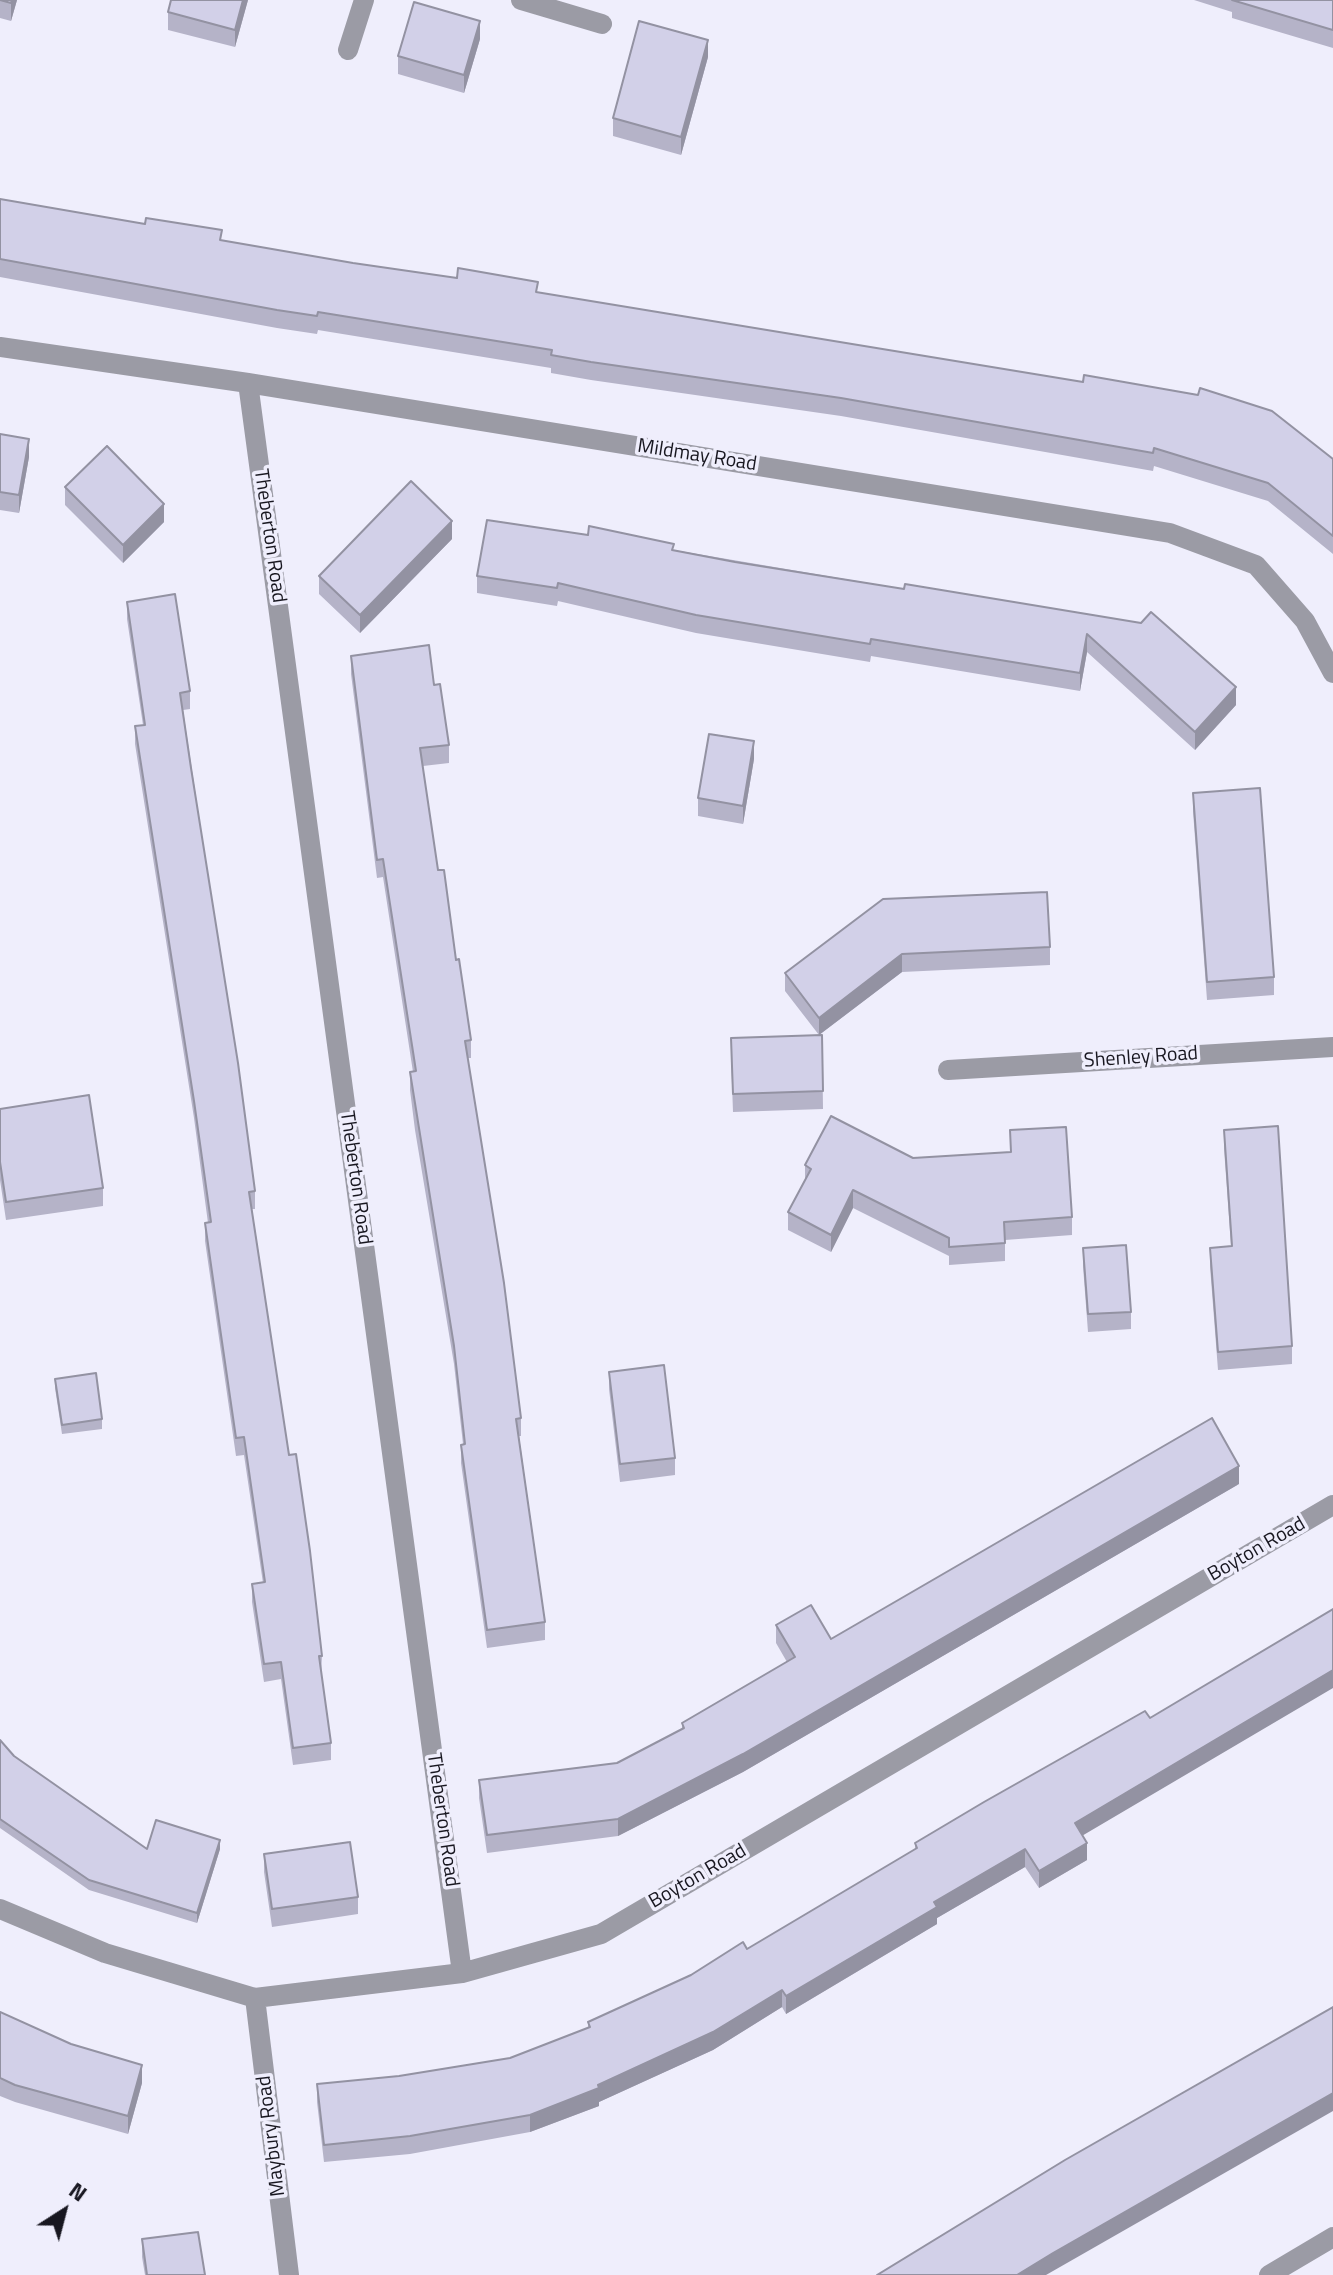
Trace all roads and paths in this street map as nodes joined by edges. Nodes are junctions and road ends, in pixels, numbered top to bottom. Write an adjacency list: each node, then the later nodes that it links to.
1 (364, 0): 4 (street)
2 (521, 0): 3 (street)
3 (602, 24)
4 (348, 50)
5 (0, 347): 6 (street, Mildmay Road)
6 (248, 383): 7 (street, Mildmay Road); 12 (street, Theberton Road)
7 (1333, 673)
8 (1333, 1047): 9 (street, Shenley Road)
9 (948, 1070)
10 (1333, 1505): 12 (street, Boyton Road)
11 (0, 1909): 13 (street, Boyton Road)
12 (462, 1973): 13 (street, Boyton Road)
13 (255, 1998): 15 (street, Maybury Road)
14 (1333, 2237): 16 (street)
15 (289, 2275)
16 (1269, 2275)

